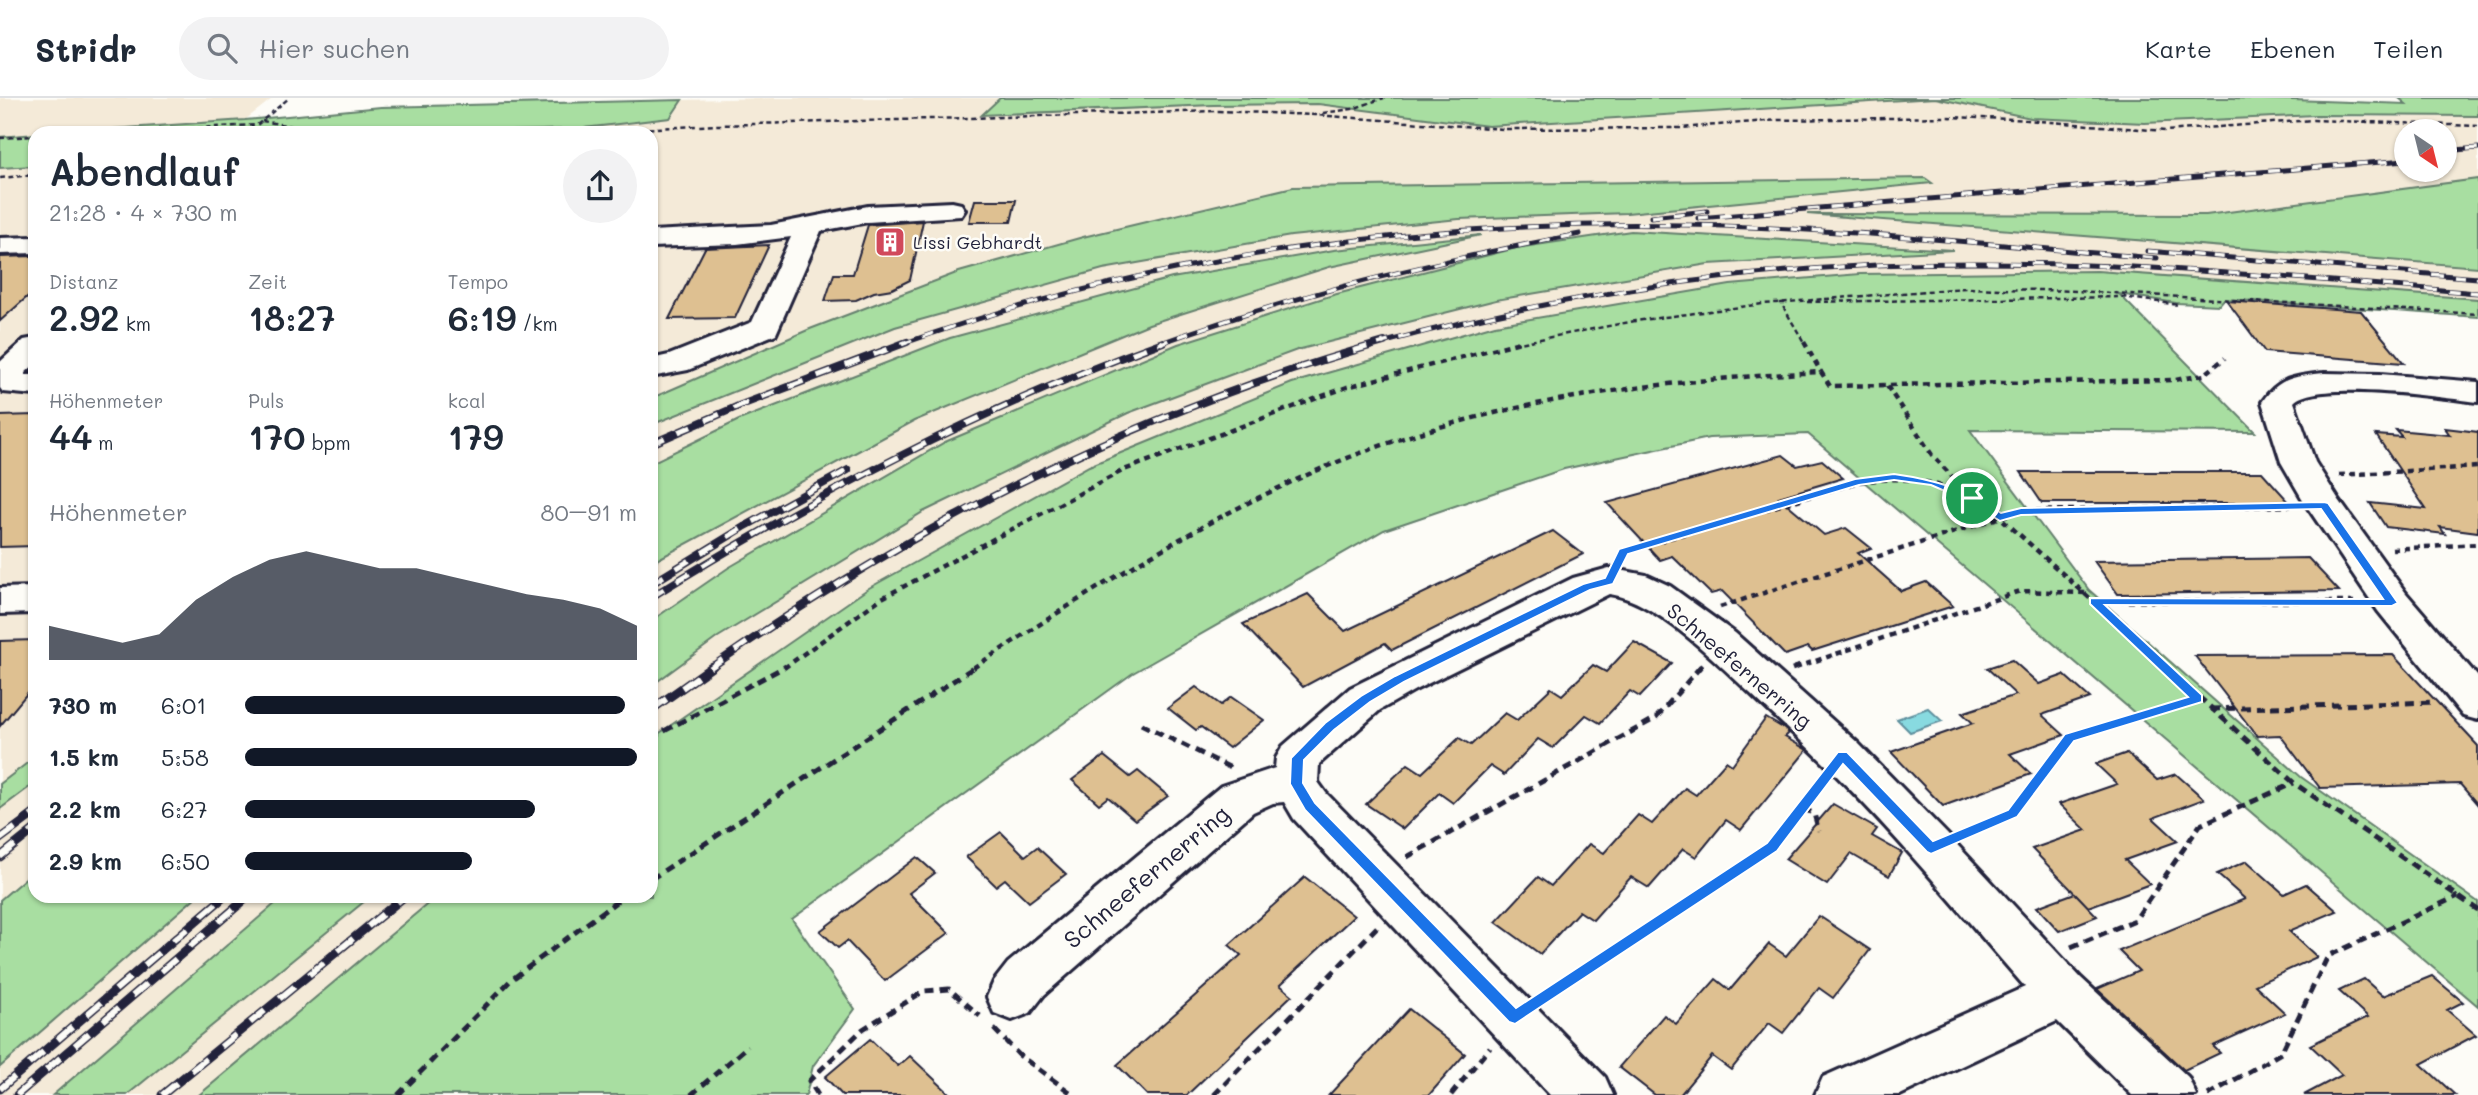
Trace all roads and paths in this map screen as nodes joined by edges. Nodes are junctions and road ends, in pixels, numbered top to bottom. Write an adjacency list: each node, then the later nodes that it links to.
1 (289, 98): 4 (path)
2 (1384, 98): 3 (path)
3 (1315, 114): 7 (path); 8 (path)
4 (261, 121): 5 (path); 6 (path)
5 (237, 126)
6 (290, 126)
7 (2478, 126)
8 (658, 129)
9 (28, 136): 10 (path)
10 (0, 138)
11 (28, 176): 12 (path)
12 (0, 178)
13 (952, 210): 14 (street)
14 (811, 224): 15 (street); 22 (street)
15 (658, 239)
16 (28, 245): 17 (street)
17 (0, 246)
18 (2179, 305): 23 (path)
19 (2478, 314): 45 (path)
20 (28, 353): 24 (street)
21 (2225, 358): 25 (path)
22 (658, 367)
23 (1821, 372): 25 (path); 52 (path)
24 (28, 385)
25 (1886, 385): 29 (path)
26 (2478, 391): 28 (street)
27 (2478, 467): 28 (path)
28 (2315, 491): 30 (path); 32 (street)
29 (1972, 498): 30 (path); 33 (path)
30 (2000, 517): 34 (path); 39 (path)
31 (2478, 544): 32 (path)
32 (2355, 551): 38 (street)
33 (1609, 581): 39 (street, Schneefernerring); 48 (street)
34 (2086, 593): 37 (path); 40 (path)
35 (28, 600): 36 (street)
36 (0, 601)
37 (2094, 601): 38 (path); 41 (path)
38 (2392, 603): 42 (street)
39 (1705, 631): 40 (street, Schneefernerring); 53 (path)
40 (1762, 679): 46 (street, Schneefernerring)
41 (2198, 698): 43 (path); 51 (path)
42 (2476, 703): 43 (path)
43 (2211, 709): 47 (path)
44 (1141, 724): 48 (path)
45 (658, 734)
46 (1843, 755): 49 (path); 51 (street, Schneefernerring)
47 (2294, 783): 54 (path); 57 (path)
48 (1282, 785): 53 (street); 58 (street, Schneefernerring)
49 (1803, 808): 50 (path); 59 (path)
50 (1819, 831)
51 (1931, 848): 57 (street, Schneefernerring)
52 (658, 873)
53 (1388, 888): 59 (street); 65 (path)
54 (2458, 896): 56 (path); 70 (path)
55 (615, 903): 61 (path)
56 (2478, 910)
57 (2049, 978): 68 (street); 69 (street, Schneefernerring)
58 (1012, 997)
59 (1515, 1017): 66 (path); 67 (street)
60 (748, 1046): 62 (path)
61 (398, 1095)
62 (691, 1095)
63 (818, 1095): 64 (path)
64 (1074, 1095)
65 (1214, 1095)
66 (1451, 1095)
67 (1586, 1095)
68 (1842, 1095)
69 (2169, 1095)
70 (2207, 1095)

